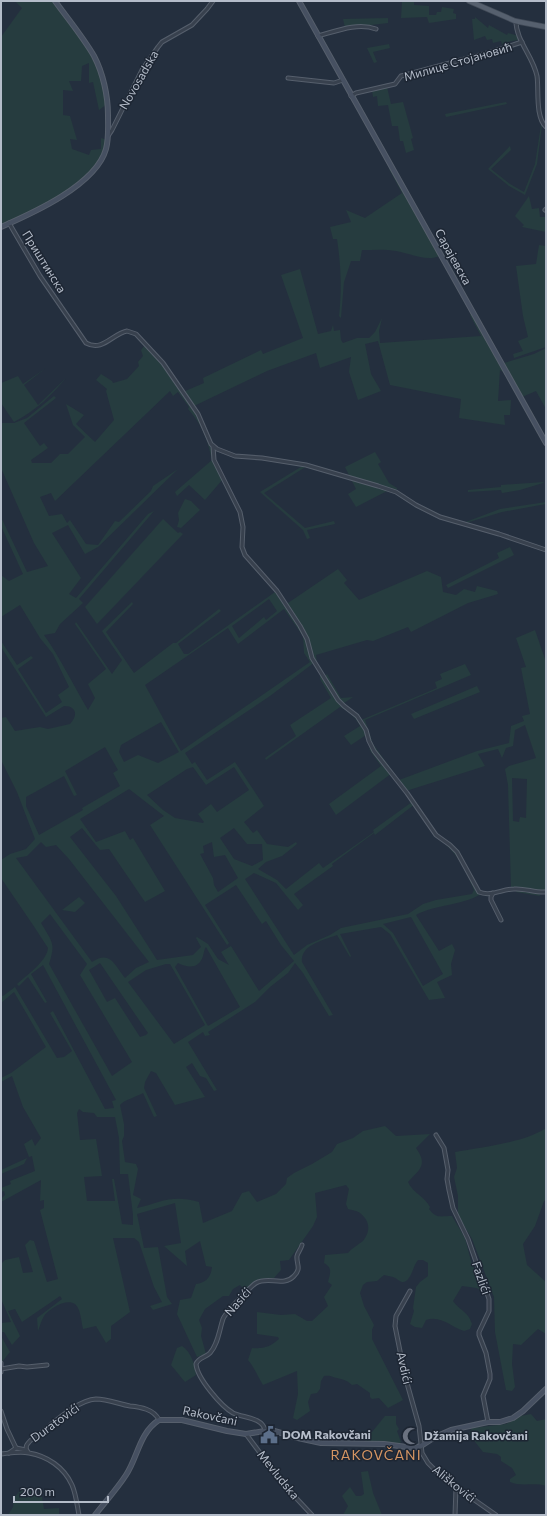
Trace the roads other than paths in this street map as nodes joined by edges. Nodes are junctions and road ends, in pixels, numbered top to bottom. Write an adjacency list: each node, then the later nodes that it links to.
1 (55, 1): 14 (street, Приштинска)
2 (213, 1): 14 (street, Novosadska)
3 (299, 1): 8 (street, Сарајевска)
4 (469, 1): 5 (main road)
5 (516, 21): 6 (main road); 9 (street)
6 (546, 27)
7 (376, 29): 8 (street)
8 (318, 36): 11 (street, Сарајевска)
9 (522, 42): 12 (street, Милице Стојановић); 13 (street)
10 (288, 78): 11 (street)
11 (343, 80): 12 (street, Сарајевска)
12 (351, 96): 17 (street, Сарајевска)
13 (546, 127)
14 (108, 136): 15 (street, Приштинска)
15 (9, 223): 16 (street, Приштинска); 18 (street, Приштинска)
16 (1, 227)
17 (546, 442)
18 (212, 446): 19 (street); 21 (street)
19 (546, 550)
20 (546, 892): 21 (street)
21 (493, 893): 22 (street)
22 (502, 920)
23 (436, 1135): 32 (street, Fazlići)
24 (302, 1245): 33 (street, Nasići)
25 (410, 1291): 35 (street, Avdići)
26 (1, 1363): 28 (street)
27 (47, 1365): 28 (street)
28 (1, 1371)
29 (546, 1389): 32 (street, Rakovčani)
30 (1, 1411): 36 (street)
31 (159, 1420): 34 (street, Rakovčani); 37 (street, Duratovići); 42 (street)
32 (488, 1422): 35 (street, Rakovčani)
33 (265, 1430): 34 (street, Rakovčani); 35 (street, Rakovčani)
34 (246, 1434): 43 (street, Mevludska)
35 (421, 1446): 40 (street, Ališkovići)
36 (16, 1448): 37 (street); 39 (street)
37 (27, 1451): 39 (street); 41 (street)
38 (1, 1454): 39 (street)
39 (7, 1454)
40 (456, 1488): 44 (street); 45 (street, Ališkovići)
41 (79, 1515)
42 (95, 1515)
43 (312, 1515)
44 (455, 1515)
45 (496, 1515)

